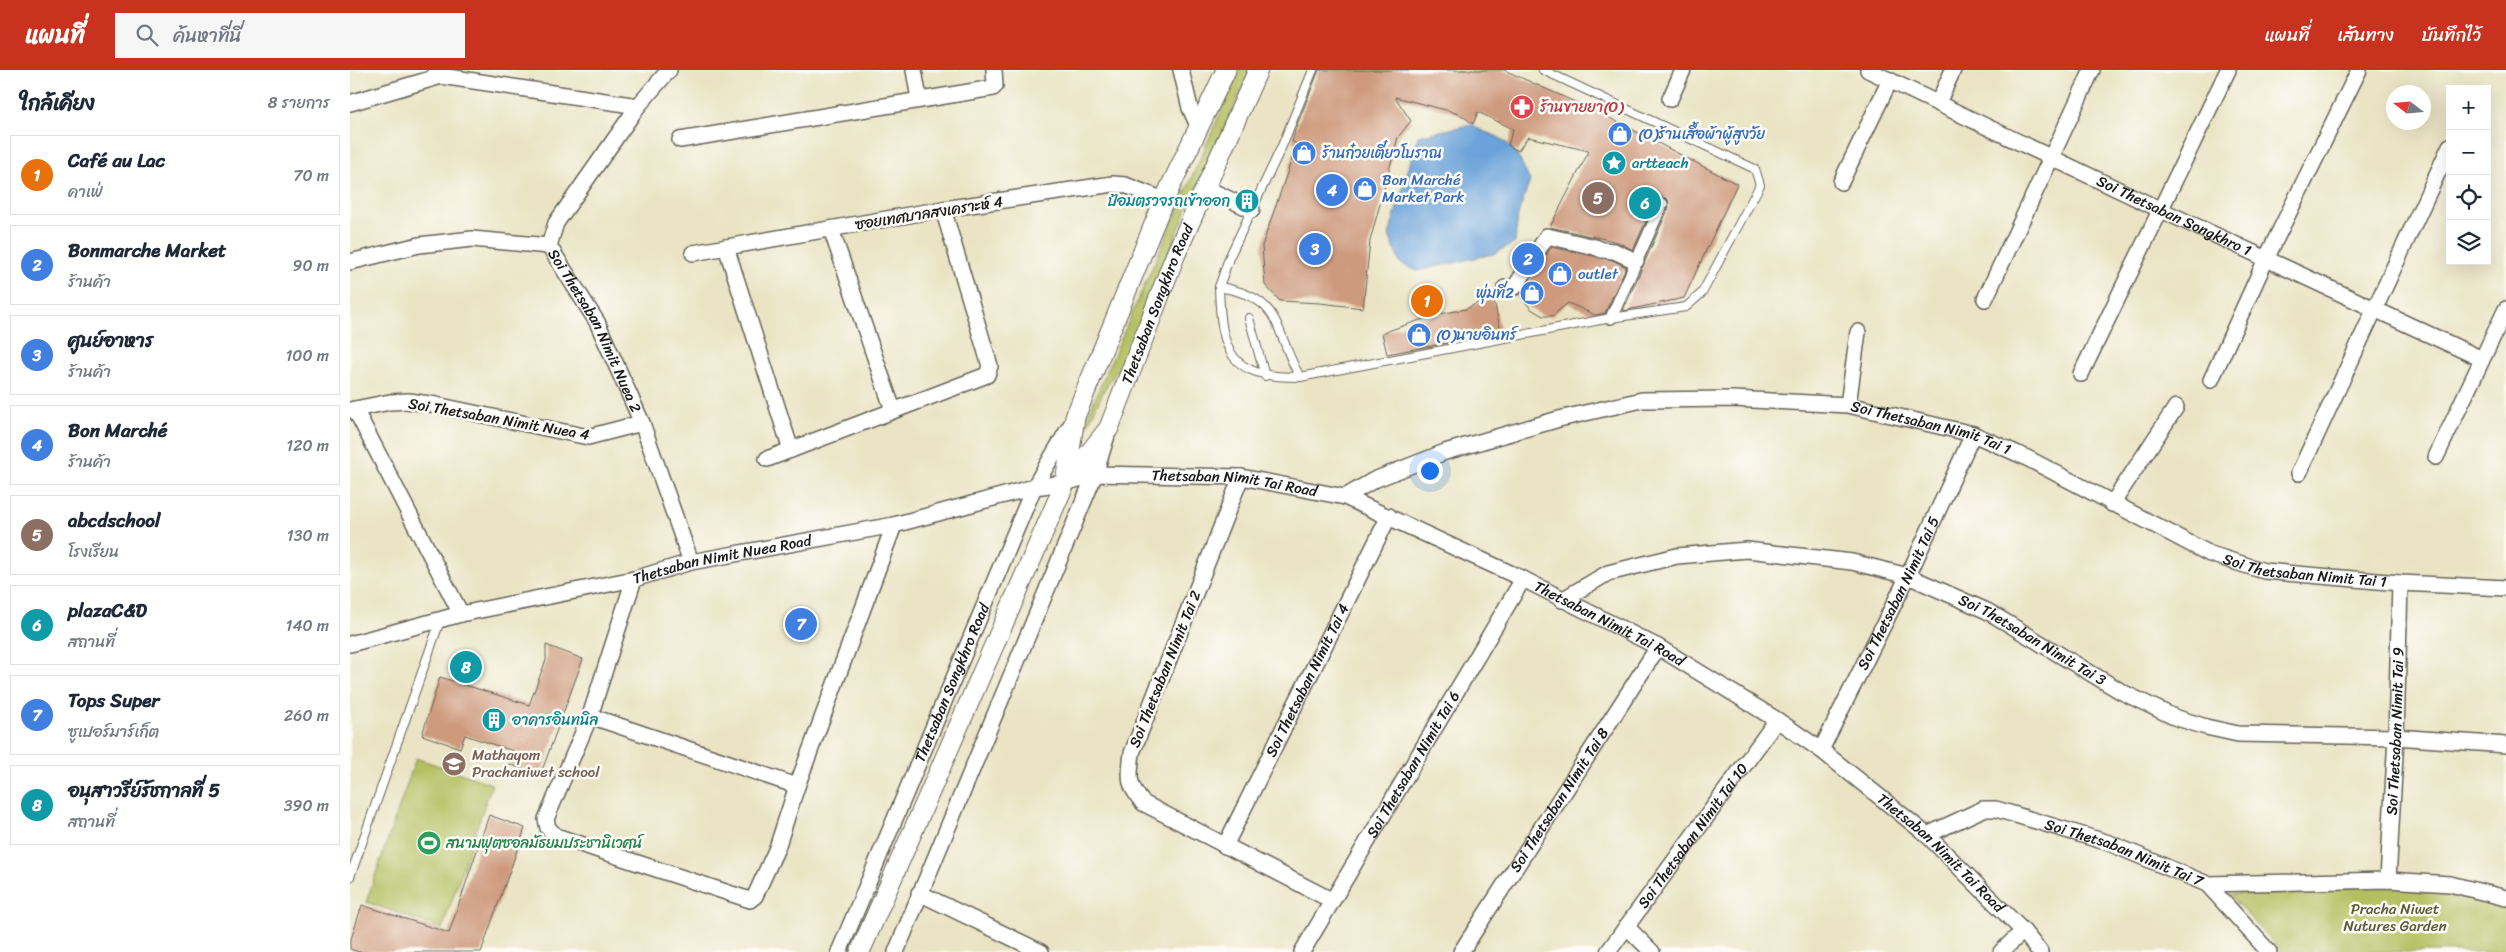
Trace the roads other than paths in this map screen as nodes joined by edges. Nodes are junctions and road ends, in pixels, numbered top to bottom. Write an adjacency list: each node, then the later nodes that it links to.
1 (669, 70): 21 (street, Soi Thetsaban Nimit Nuea 2)
2 (914, 70): 17 (street)
3 (994, 70): 17 (street)
4 (1181, 70): 22 (street)
5 (1226, 70): 22 (street, Thetsaban Songkhro Road)
6 (1258, 70): 27 (street, Thetsaban Songkhro Road)
7 (1313, 70): 31 (lane)
8 (1543, 70): 46 (lane)
9 (1683, 70): 18 (street)
10 (1868, 70): 16 (street, Soi Thetsaban Songkhro 1)
11 (1953, 70): 20 (street)
12 (2092, 70): 25 (street)
13 (2228, 70): 32 (street)
14 (2359, 70): 37 (street)
15 (438, 73): 19 (street); 21 (street)
16 (1890, 80): 20 (street, Soi Thetsaban Songkhro 1); 26 (street)
17 (920, 99): 23 (street)
18 (1670, 99)
19 (350, 103)
20 (1938, 103): 25 (street, Soi Thetsaban Songkhro 1)
21 (638, 106): 34 (street, Soi Thetsaban Nimit Nuea 2)
22 (1199, 128): 28 (street, Thetsaban Songkhro Road)
23 (680, 140)
24 (2446, 154): 44 (street)
25 (2050, 157): 32 (street, Soi Thetsaban Songkhro 1); 42 (street)
26 (1841, 182)
27 (1206, 188): 31 (street); 59 (street, Thetsaban Songkhro Road)
28 (1164, 200): 30 (street, ซอยเทศบาลสงเคราะห์ 4); 57 (street, Thetsaban Songkhro Road)
29 (1662, 204): 38 (street)
30 (943, 209): 33 (street, ซอยเทศบาลสงเคราะห์ 4); 56 (street)
31 (1252, 210): 40 (lane)
32 (2161, 210): 37 (street, Soi Thetsaban Songkhro 1); 49 (street)
33 (831, 229): 35 (street, ซอยเทศบาลสงเคราะห์ 4); 56 (street)
34 (549, 246): 39 (street); 58 (street, Soi Thetsaban Nimit Nuea 2)
35 (726, 248): 36 (street, ซอยเทศบาลสงเคราะห์ 4); 61 (street)
36 (693, 253)
37 (2266, 259): 44 (street, Soi Thetsaban Songkhro 1); 52 (street)
38 (1636, 261): 41 (street); 46 (street)
39 (350, 262)
40 (1219, 287): 50 (lane); 51 (lane)
41 (1505, 288)
42 (1985, 299)
43 (2506, 308): 48 (street)
44 (2372, 310): 48 (street, Soi Thetsaban Songkhro 1); 64 (street)
45 (1249, 318): 50 (lane)
46 (1611, 318): 51 (lane)
47 (1858, 332): 53 (street)
48 (2482, 359): 62 (street)
49 (2081, 374)
50 (1265, 376): 51 (lane)
51 (1300, 377)
52 (2211, 380)
53 (1848, 405): 60 (street, Soi Thetsaban Nimit Tai 1); 69 (street, Soi Thetsaban Nimit Tai 1)
54 (2176, 407): 70 (street)
55 (353, 410): 58 (street, Soi Thetsaban Nimit Nuea 4); 80 (street)
56 (893, 410): 61 (street)
57 (1075, 417): 67 (street, Thetsaban Songkhro Road); 68 (street, Thetsaban Songkhro Road)
58 (642, 423): 73 (street, Soi Thetsaban Nimit Nuea 2)
59 (1110, 428): 65 (street, Thetsaban Songkhro Road); 67 (street, Thetsaban Songkhro Road)
60 (1973, 434): 70 (street, Soi Thetsaban Nimit Tai 1); 74 (street, Soi Thetsaban Nimit Tai 5)
61 (791, 450): 63 (street)
62 (2436, 457)
63 (767, 459)
64 (2299, 473)
65 (1096, 474): 66 (street, Thetsaban Nimit Tai Road); 67 (street, Thetsaban Nimit Nuea Road); 95 (street, Thetsaban Songkhro Road)
66 (1241, 477): 69 (street, Thetsaban Nimit Tai Road); 91 (street, Soi Thetsaban Nimit Tai 2)
67 (1065, 483): 68 (street, Thetsaban Nimit Nuea Road); 101 (street, Thetsaban Songkhro Road)
68 (1034, 487): 72 (street, Thetsaban Nimit Nuea Road); 100 (street, Thetsaban Songkhro Road)
69 (1345, 497): 71 (street, Thetsaban Nimit Tai Road)
70 (2112, 504): 77 (street, Soi Thetsaban Nimit Tai 1)
71 (1389, 516): 76 (street, Thetsaban Nimit Tai Road); 91 (street, Soi Thetsaban Nimit Tai 4)
72 (894, 525): 73 (street, Thetsaban Nimit Nuea Road); 89 (street)
73 (691, 562): 75 (street, Thetsaban Nimit Nuea Road)
74 (1908, 576): 79 (street, Soi Thetsaban Nimit Tai 3); 86 (street, Soi Thetsaban Nimit Tai 3); 88 (street, Soi Thetsaban Nimit Tai 5)
75 (634, 579): 80 (street, Thetsaban Nimit Nuea Road); 84 (street)
76 (1523, 579): 79 (street, Thetsaban Nimit Tai Road); 97 (street, Soi Thetsaban Nimit Tai 6)
77 (2400, 583): 78 (street, Soi Thetsaban Nimit Tai 1); 86 (street, Soi Thetsaban Nimit Tai 9)
78 (2506, 588)
79 (1562, 600): 83 (street, Thetsaban Nimit Tai Road)
80 (461, 614): 81 (street, Thetsaban Nimit Nuea Road)
81 (440, 619): 82 (street, Thetsaban Nimit Nuea Road); 92 (lane)
82 (350, 644)
83 (1658, 647): 85 (street, Thetsaban Nimit Tai Road); 105 (street, Soi Thetsaban Nimit Tai 8)
84 (590, 716): 89 (street); 89 (street)
85 (1777, 720): 88 (street, Thetsaban Nimit Tai Road); 98 (street, Soi Thetsaban Nimit Tai 10)
86 (2396, 737): 87 (street, Soi Thetsaban Nimit Tai 3); 93 (street, Soi Thetsaban Nimit Tai 9)
87 (2506, 745)
88 (1821, 750): 90 (street, Thetsaban Nimit Tai Road)
89 (797, 786)
90 (1927, 835): 94 (street, Soi Thetsaban Nimit Tai 7); 99 (street, Thetsaban Nimit Tai Road)
91 (1225, 846): 97 (street, Soi Thetsaban Nimit Tai 2)
92 (350, 877)
93 (2388, 880): 94 (street, Soi Thetsaban Nimit Tai 7); 96 (street, Soi Thetsaban Nimit Tai 7)
94 (2207, 884): 110 (street)
95 (919, 893): 102 (street, Thetsaban Songkhro Road); 103 (street)
96 (2506, 898)
97 (1331, 900): 104 (street, Soi Thetsaban Nimit Tai 6)
98 (1627, 927): 106 (street, Soi Thetsaban Nimit Tai 10); 107 (street)
99 (2023, 931): 108 (street); 109 (street, Thetsaban Nimit Tai Road)
100 (839, 952)
101 (860, 952)
102 (896, 952)
103 (1040, 952)
104 (1302, 952)
105 (1461, 952)
106 (1608, 952)
107 (1652, 952)
108 (2002, 952)
109 (2040, 952)
110 (2269, 952)

